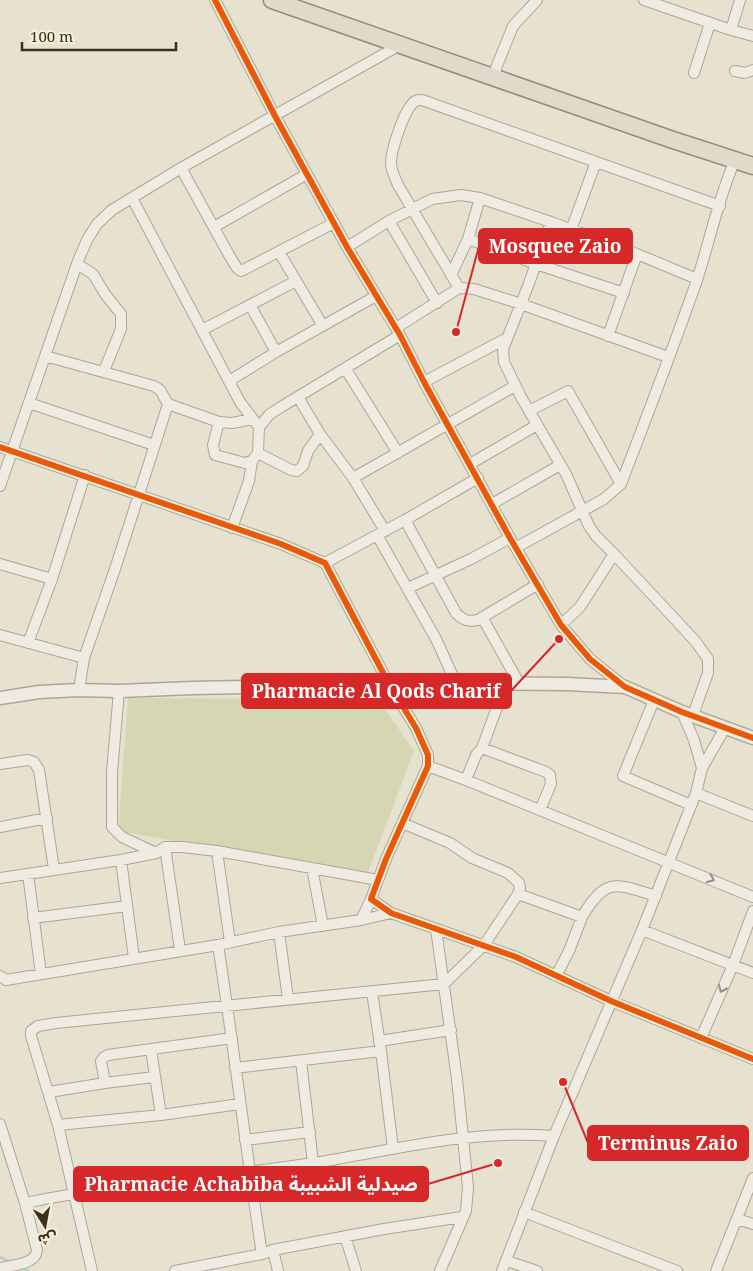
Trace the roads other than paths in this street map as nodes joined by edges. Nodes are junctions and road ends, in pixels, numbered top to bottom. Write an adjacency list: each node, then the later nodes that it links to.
1 (215, 0): 14 (street)
2 (272, 0): 9 (highway)
3 (537, 0): 13 (street)
4 (644, 0): 6 (street)
5 (740, 0): 7 (street)
6 (710, 23): 7 (street); 12 (street)
7 (731, 30): 8 (street)
8 (753, 36)
9 (400, 45): 13 (highway); 14 (street)
10 (753, 70): 11 (street)
11 (735, 71)
12 (694, 73)
13 (496, 78): 15 (highway)
14 (275, 116): 18 (street); 19 (street)
15 (735, 160): 17 (highway); 22 (street)
16 (596, 162): 22 (street); 23 (street); 28 (street)
17 (753, 166)
18 (181, 168): 20 (street); 27 (street)
19 (307, 174): 26 (street); 27 (street)
20 (132, 198): 34 (street); 45 (street)
21 (480, 198): 23 (street); 25 (street); 29 (street)
22 (720, 206): 36 (street)
23 (412, 210): 24 (street); 35 (street)
24 (389, 221): 30 (street); 41 (street)
25 (551, 222): 28 (street); 33 (street)
26 (334, 223): 30 (street); 31 (street)
27 (214, 227): 31 (street)
28 (571, 230): 32 (street)
29 (468, 239): 33 (street); 35 (street)
30 (347, 247): 40 (street)
31 (279, 252): 37 (street)
32 (638, 254): 36 (street); 39 (street)
33 (536, 264): 39 (street); 42 (street)
34 (78, 266): 50 (street); 53 (street)
35 (451, 275): 38 (street)
36 (697, 279): 51 (street)
37 (296, 281): 43 (street); 44 (street)
38 (459, 288): 41 (street); 42 (street)
39 (624, 293): 47 (street)
40 (376, 296): 44 (street); 46 (street)
41 (437, 303): 46 (street)
42 (522, 304): 47 (street); 48 (street)
43 (250, 305): 45 (street); 49 (street)
44 (323, 326): 49 (street)
45 (202, 330): 54 (street)
46 (398, 331): 52 (street); 55 (street)
47 (608, 336): 51 (street)
48 (507, 338): 55 (street); 56 (street)
49 (276, 352): 54 (street)
50 (45, 356): 53 (street); 58 (street)
51 (668, 357): 76 (street)
52 (345, 368): 57 (street); 69 (street)
53 (104, 371): 59 (street)
54 (229, 381): 62 (street)
55 (424, 382): 63 (street)
56 (515, 386): 60 (street); 63 (street)
57 (298, 397): 62 (street); 65 (street)
58 (29, 403): 66 (street); 68 (street)
59 (168, 404): 61 (street); 66 (street)
60 (529, 411): 64 (street); 76 (street)
61 (219, 422): 62 (street); 70 (street)
62 (256, 423): 70 (street)
63 (448, 424): 69 (street); 71 (street)
64 (538, 425): 71 (street); 72 (street)
65 (320, 434): 70 (street); 74 (street)
66 (154, 445): 78 (street)
67 (0, 447): 68 (street)
68 (12, 452): 73 (street); 77 (street)
69 (398, 453): 74 (street)
70 (255, 457): 82 (street)
71 (470, 464): 75 (street)
72 (560, 465): 79 (street); 80 (street)
73 (85, 475): 78 (street); 89 (street)
74 (353, 478): 83 (street)
75 (478, 478): 79 (street); 81 (street)
76 (621, 484): 80 (street)
77 (0, 486)
78 (138, 496): 82 (street); 96 (street)
79 (492, 504): 84 (street)
80 (583, 510): 84 (street); 85 (street)
81 (405, 520): 83 (street); 88 (street)
82 (232, 528): 86 (street)
83 (381, 533): 86 (street); 91 (street)
84 (514, 542): 88 (street); 90 (street)
85 (614, 554): 93 (street); 105 (street)
86 (325, 563): 99 (street)
87 (0, 564): 89 (street)
88 (435, 576): 91 (street); 92 (street)
89 (52, 579): 95 (street)
90 (538, 584): 92 (street); 93 (street)
91 (408, 588): 97 (street)
92 (482, 617): 98 (street)
93 (561, 625): 100 (street)
94 (0, 635): 95 (street)
95 (28, 643): 96 (street)
96 (84, 658): 101 (street)
97 (456, 683): 98 (street); 99 (street)
98 (513, 683): 100 (street); 108 (street)
99 (388, 684): 102 (street); 110 (street)
100 (625, 687): 104 (street)
101 (79, 690): 102 (street); 103 (street)
102 (119, 691): 122 (street)
103 (0, 698)
104 (654, 700): 105 (street); 114 (street)
105 (687, 713): 106 (street); 111 (street)
106 (725, 728): 107 (street); 111 (street)
107 (753, 738)
108 (482, 748): 112 (street); 115 (street)
109 (0, 764): 117 (street)
110 (428, 766): 112 (street); 118 (street)
111 (702, 768): 113 (street)
112 (466, 780): 115 (street)
113 (696, 793): 114 (street); 116 (street)
114 (691, 806): 124 (street)
115 (540, 810): 124 (street)
116 (753, 816)
117 (46, 818): 119 (street); 126 (street)
118 (402, 823): 129 (street); 130 (street)
119 (0, 827)
120 (165, 847): 121 (street); 122 (street); 147 (street)
121 (217, 851): 125 (street); 144 (street)
122 (156, 853): 123 (street)
123 (121, 860): 126 (street); 134 (street)
124 (669, 862): 131 (street); 132 (street, one-way to 132)
125 (312, 868): 129 (street); 140 (street)
126 (54, 869): 127 (street)
127 (28, 874): 128 (street); 138 (street)
128 (0, 878)
129 (378, 880): 133 (street)
130 (518, 894): 137 (street); 146 (street)
131 (656, 896): 137 (street); 142 (street)
132 (753, 896)
133 (371, 899): 136 (street); 139 (street)
134 (127, 906): 138 (street); 148 (street)
135 (753, 911): 149 (street)
136 (391, 913): 139 (street); 141 (street)
137 (582, 917): 152 (street)
138 (33, 918): 151 (street)
139 (361, 920): 140 (street)
140 (322, 926): 143 (street)
141 (436, 929): 146 (street); 154 (street)
142 (642, 930): 149 (street); 157 (street)
143 (280, 932): 144 (street); 156 (street)
144 (230, 942): 145 (street)
145 (218, 945): 147 (street); 158 (street)
146 (484, 945): 152 (street); 154 (street)
147 (180, 950): 148 (street)
148 (134, 958): 151 (street)
149 (733, 965): 150 (street); 161 (street, one-way to 161)
150 (753, 973)
151 (41, 974): 153 (street)
152 (556, 976): 157 (street)
153 (2, 982)
154 (444, 984): 155 (street); 159 (street)
155 (372, 992): 156 (street); 162 (street)
156 (288, 999): 158 (street)
157 (611, 1001): 161 (street); 176 (street)
158 (228, 1006): 160 (street); 169 (street)
159 (451, 1030): 162 (street); 175 (street)
160 (232, 1038): 163 (street); 166 (street)
161 (701, 1038): 164 (street)
162 (380, 1046): 165 (street); 178 (street)
163 (151, 1050): 167 (street); 168 (street)
164 (753, 1059)
165 (301, 1061): 166 (street); 174 (street)
166 (235, 1068): 170 (street)
167 (154, 1078): 168 (street); 171 (street)
168 (105, 1083): 169 (street)
169 (49, 1092): 173 (street)
170 (240, 1104): 171 (street); 177 (street)
171 (160, 1115): 173 (street)
172 (0, 1124): 183 (street)
173 (58, 1125): 182 (street)
174 (310, 1132): 177 (street); 179 (street)
175 (464, 1136): 176 (street); 178 (street); 185 (street)
176 (554, 1136): 184 (street)
177 (245, 1140): 180 (street)
178 (393, 1148): 179 (street)
179 (312, 1163): 180 (street)
180 (249, 1171): 182 (street); 190 (street)
181 (753, 1178): 186 (street)
182 (75, 1193): 183 (street); 194 (street)
183 (25, 1203): 192 (street)
184 (524, 1212): 191 (street); 200 (street)
185 (462, 1218): 188 (street); 198 (street)
186 (737, 1219): 187 (street); 201 (street)
187 (753, 1224)
188 (346, 1236): 189 (street); 197 (street)
189 (273, 1250): 190 (street); 196 (street)
190 (262, 1254): 193 (street)
191 (505, 1266): 199 (street)
192 (5, 1267)
193 (215, 1267): 195 (street)
194 (92, 1271)
195 (175, 1271)
196 (278, 1271)
197 (356, 1271)
198 (440, 1271)
199 (537, 1271)
200 (677, 1271)
201 (716, 1271)

